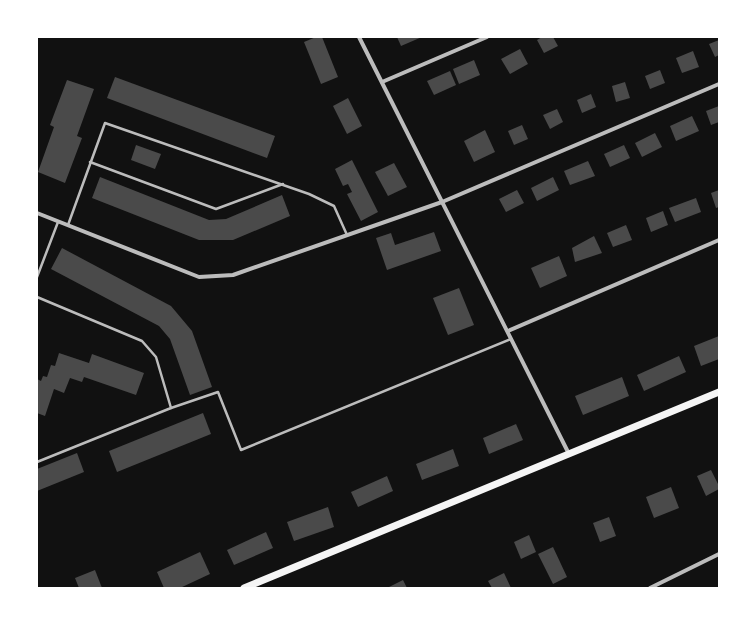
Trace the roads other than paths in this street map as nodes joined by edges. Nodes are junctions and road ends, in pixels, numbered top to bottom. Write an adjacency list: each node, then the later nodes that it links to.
1 (359, 37): 3 (street)
2 (487, 37): 3 (street)
3 (382, 82): 7 (street)
4 (719, 84): 7 (street)
5 (90, 162): 6 (lane); 6 (lane); 10 (lane)
6 (283, 184): 11 (lane)
7 (442, 202): 11 (street); 15 (street)
8 (37, 213): 9 (street)
9 (58, 221): 10 (street); 13 (lane)
10 (68, 225): 11 (street)
11 (348, 235)
12 (719, 240): 15 (street)
13 (37, 277)
14 (37, 297): 18 (lane)
15 (508, 331): 16 (street)
16 (512, 338): 18 (lane); 19 (street)
17 (719, 392): 19 (main road)
18 (171, 408): 20 (lane)
19 (569, 454): 22 (main road)
20 (37, 462)
21 (719, 554): 23 (street)
22 (244, 588)
23 (650, 588)

